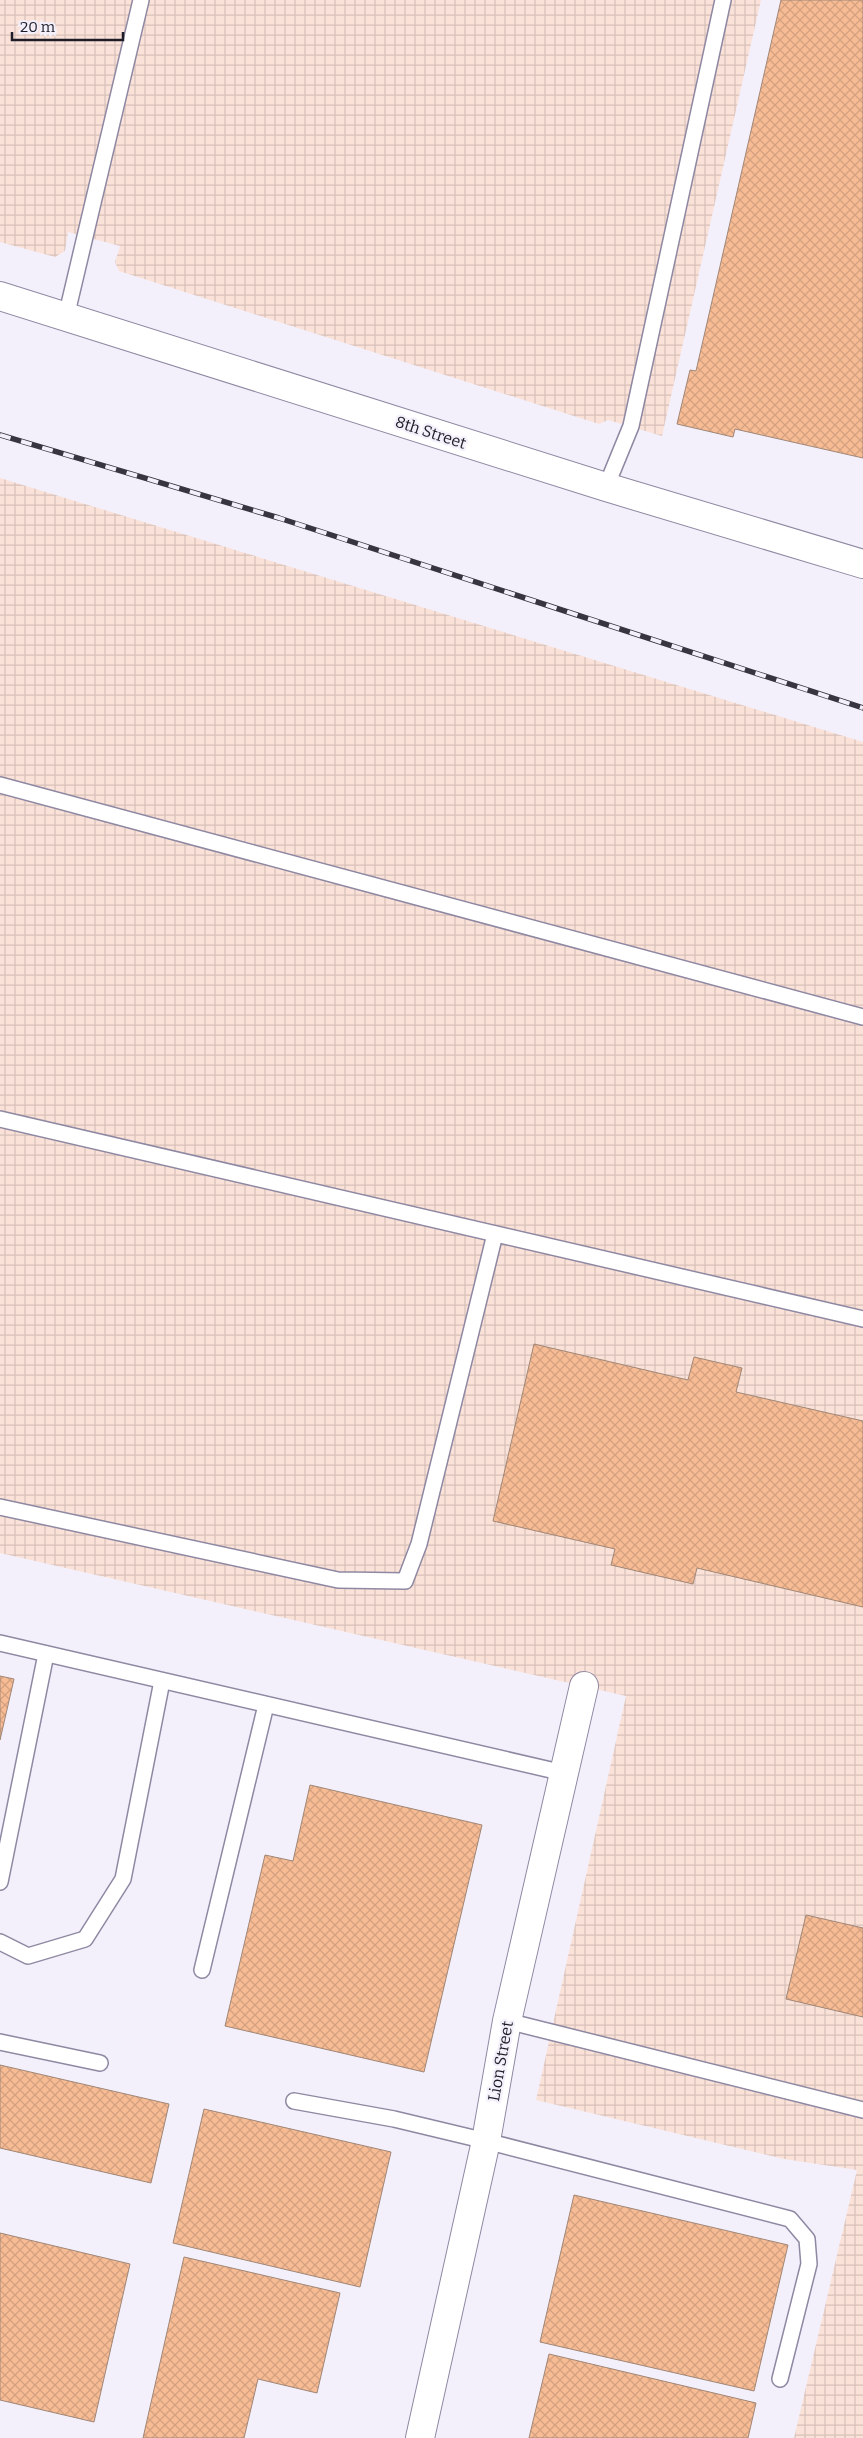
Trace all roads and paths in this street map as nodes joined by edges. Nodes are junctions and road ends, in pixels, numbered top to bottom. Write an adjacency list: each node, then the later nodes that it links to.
1 (141, 0): 4 (lane)
2 (723, 0): 5 (lane)
3 (0, 296): 4 (street, 8th Street)
4 (66, 317): 5 (street, 8th Street)
5 (606, 487): 6 (street, 8th Street)
6 (863, 564)
7 (0, 785): 8 (lane)
8 (863, 1017)
9 (0, 1120): 10 (lane)
10 (495, 1234): 11 (lane); 12 (lane)
11 (863, 1319)
12 (0, 1507)
13 (0, 1643): 14 (lane)
14 (46, 1654): 15 (lane); 19 (lane)
15 (162, 1682): 17 (lane); 20 (lane)
16 (584, 1686): 18 (street, Lion Street)
17 (266, 1705): 18 (lane); 21 (lane)
18 (564, 1773): 22 (street, Lion Street)
19 (0, 1882)
20 (0, 1942)
21 (202, 1970)
22 (507, 2021): 26 (lane); 27 (street, Lion Street)
23 (0, 2042): 24 (lane)
24 (100, 2063)
25 (294, 2101): 27 (lane)
26 (863, 2110)
27 (486, 2141): 28 (lane); 29 (street, Lion Street)
28 (780, 2379)
29 (420, 2438)

